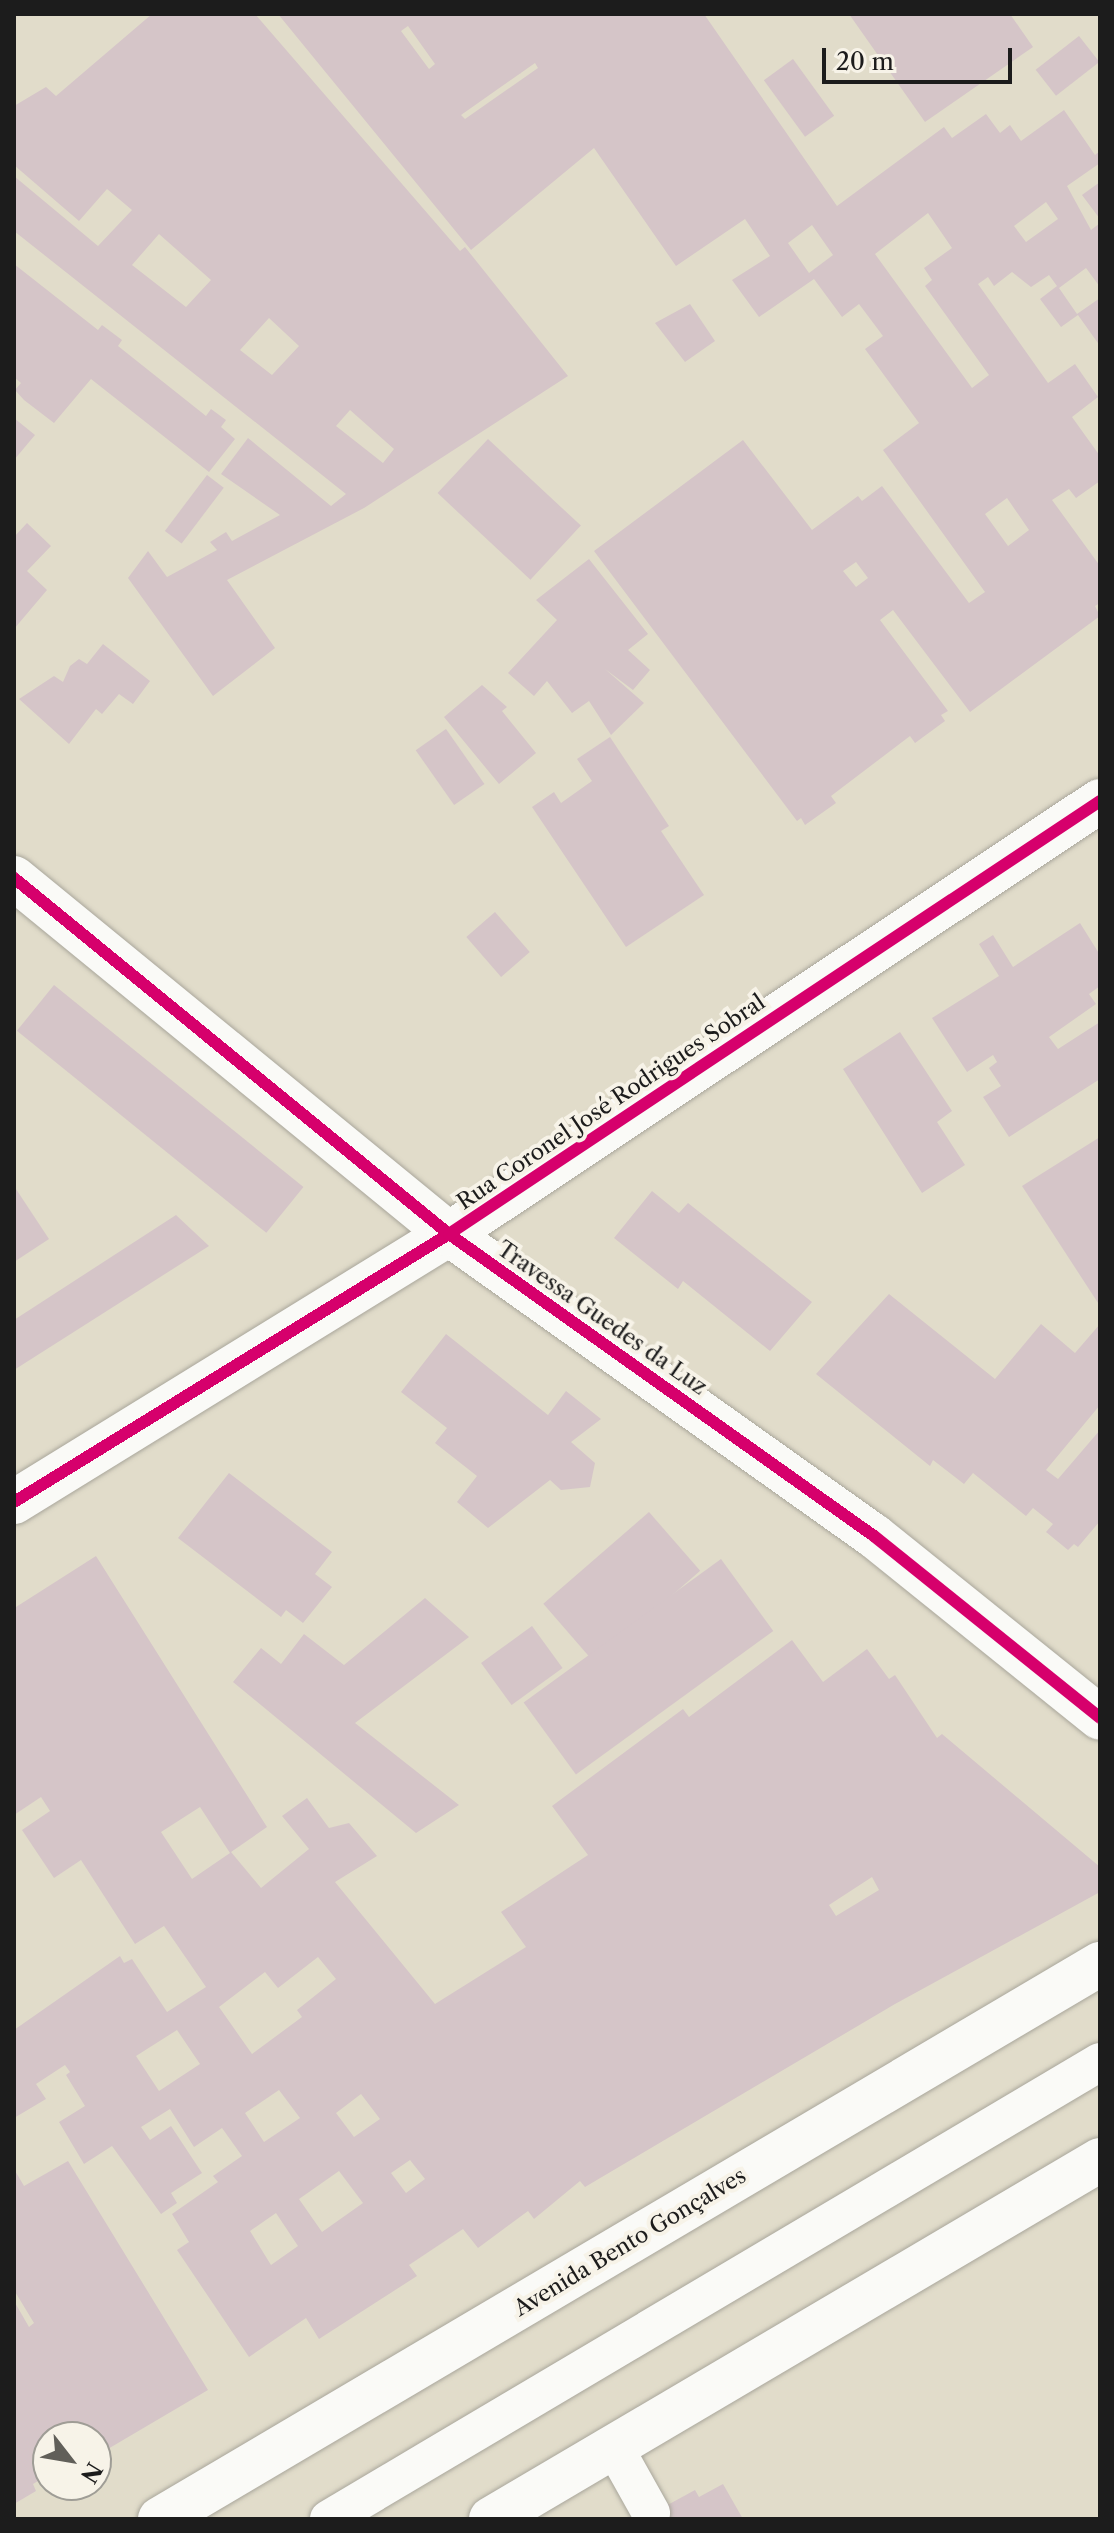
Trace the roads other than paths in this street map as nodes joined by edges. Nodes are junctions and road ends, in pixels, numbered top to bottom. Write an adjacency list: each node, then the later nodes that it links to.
1 (1100, 801): 3 (street, Rua Coronel José Rodrigues Sobral)
2 (14, 878): 3 (street, Travessa Guedes da Luz)
3 (449, 1234): 4 (street, Rua Coronel José Rodrigues Sobral); 5 (street, Travessa Guedes da Luz)
4 (14, 1502)
5 (1100, 1718)
6 (1100, 1964): 11 (street, Avenida Bento Gonçalves)
7 (1100, 2062): 12 (lane)
8 (1100, 2160): 9 (street)
9 (613, 2445): 10 (lane); 13 (street)
10 (651, 2513)
11 (160, 2519)
12 (329, 2519)
13 (491, 2519)

